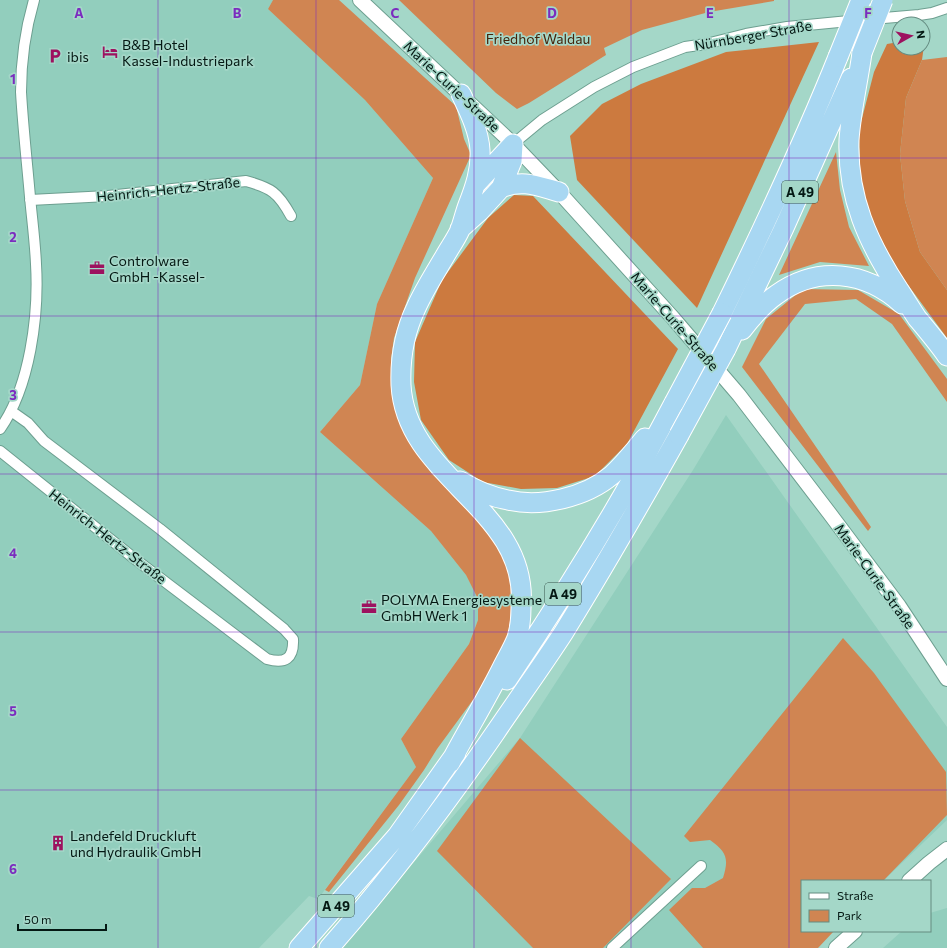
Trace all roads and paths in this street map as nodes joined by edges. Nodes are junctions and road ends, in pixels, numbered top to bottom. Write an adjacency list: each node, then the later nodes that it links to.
1 (34, 0): 12 (street)
2 (360, 0): 7 (main road, Marie-Curie-Straße)
3 (861, 0): 19 (highway, A 49, bridge)
4 (883, 0): 6 (highway, A 49, bridge)
5 (947, 8): 8 (street, Nürnberger Straße)
6 (862, 53): 15 (highway); 16 (highway, A 49)
7 (461, 94): 8 (main road, Marie-Curie-Straße); 9 (highway)
8 (513, 144): 9 (highway); 10 (highway); 11 (main road, Marie-Curie-Straße)
9 (476, 184): 14 (highway)
10 (500, 188): 11 (highway); 14 (highway)
11 (559, 192): 23 (main road, Marie-Curie-Straße)
12 (30, 200): 13 (street, Heinrich-Hertz-Straße); 18 (street)
13 (291, 216)
14 (460, 230): 22 (highway)
15 (916, 317): 16 (highway); 17 (highway)
16 (737, 332): 32 (highway, A 49, bridge)
17 (947, 356)
18 (11, 411): 20 (street); 21 (street, Heinrich-Hertz-Straße)
19 (668, 412): 22 (highway); 24 (highway, A 49)
20 (0, 430)
21 (0, 451)
22 (442, 470): 24 (highway)
23 (947, 680)
24 (450, 763): 31 (highway, A 49)
25 (947, 842): 27 (main road)
26 (947, 849): 27 (main road)
27 (930, 862): 29 (main road)
28 (701, 866): 33 (street)
29 (910, 880)
30 (854, 932): 34 (main road)
31 (299, 948)
32 (329, 948)
33 (612, 948)
34 (836, 948)

